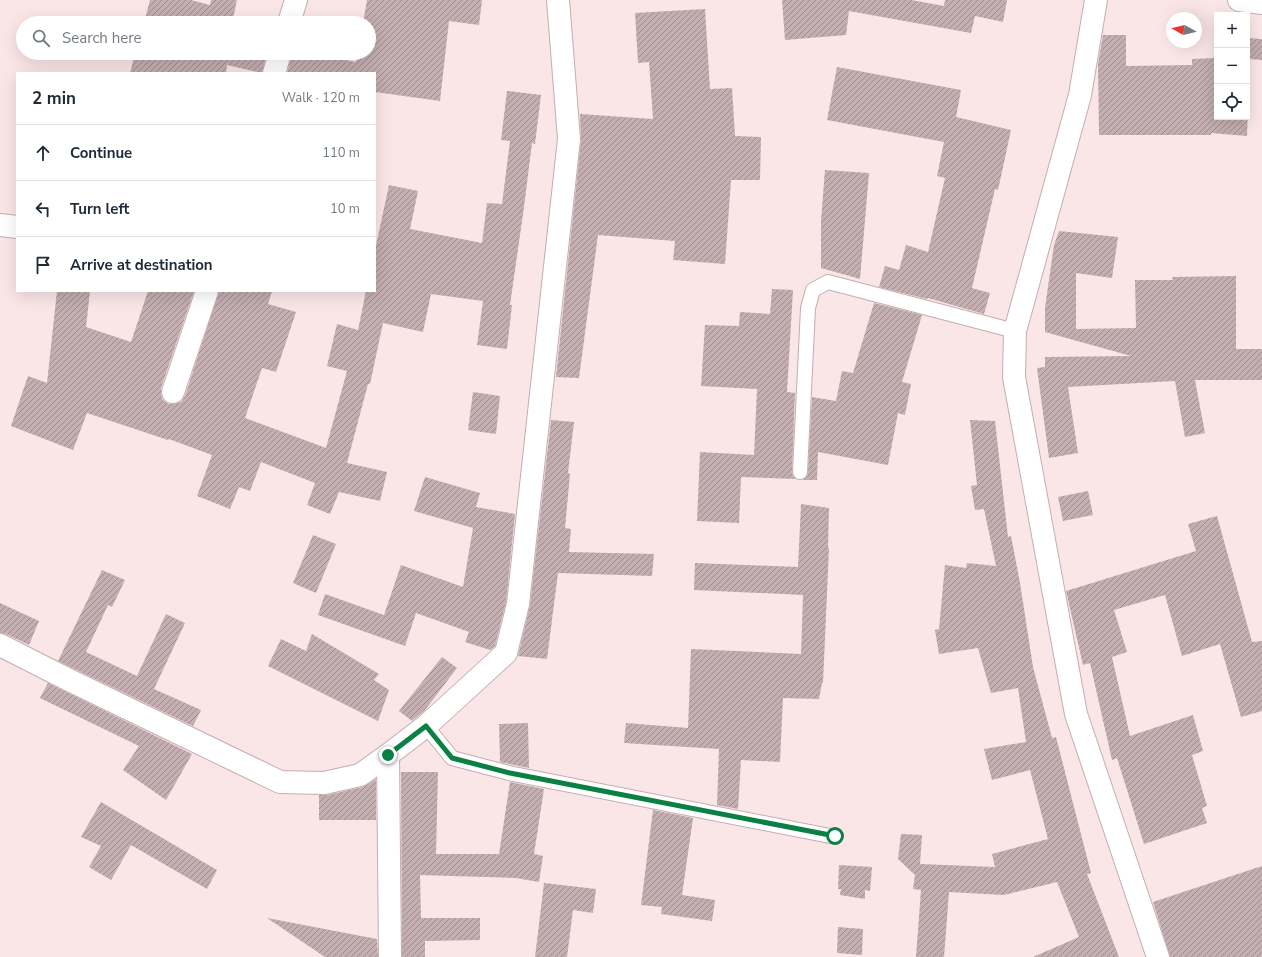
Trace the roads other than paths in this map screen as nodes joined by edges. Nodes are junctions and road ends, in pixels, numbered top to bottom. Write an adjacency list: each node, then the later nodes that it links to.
1 (296, 0): 6 (street)
2 (558, 0): 16 (street)
3 (1096, 0): 12 (street)
4 (1239, 0): 5 (street)
5 (1262, 4)
6 (291, 16)
7 (278, 60): 8 (street)
8 (274, 72)
9 (0, 225): 10 (street)
10 (16, 226)
11 (206, 292): 13 (street)
12 (1015, 331): 14 (lane); 20 (street)
13 (173, 392)
14 (800, 472)
15 (0, 644): 17 (street)
16 (426, 726): 17 (street); 18 (lane)
17 (388, 755): 19 (street)
18 (835, 836)
19 (390, 957)
20 (1158, 957)

